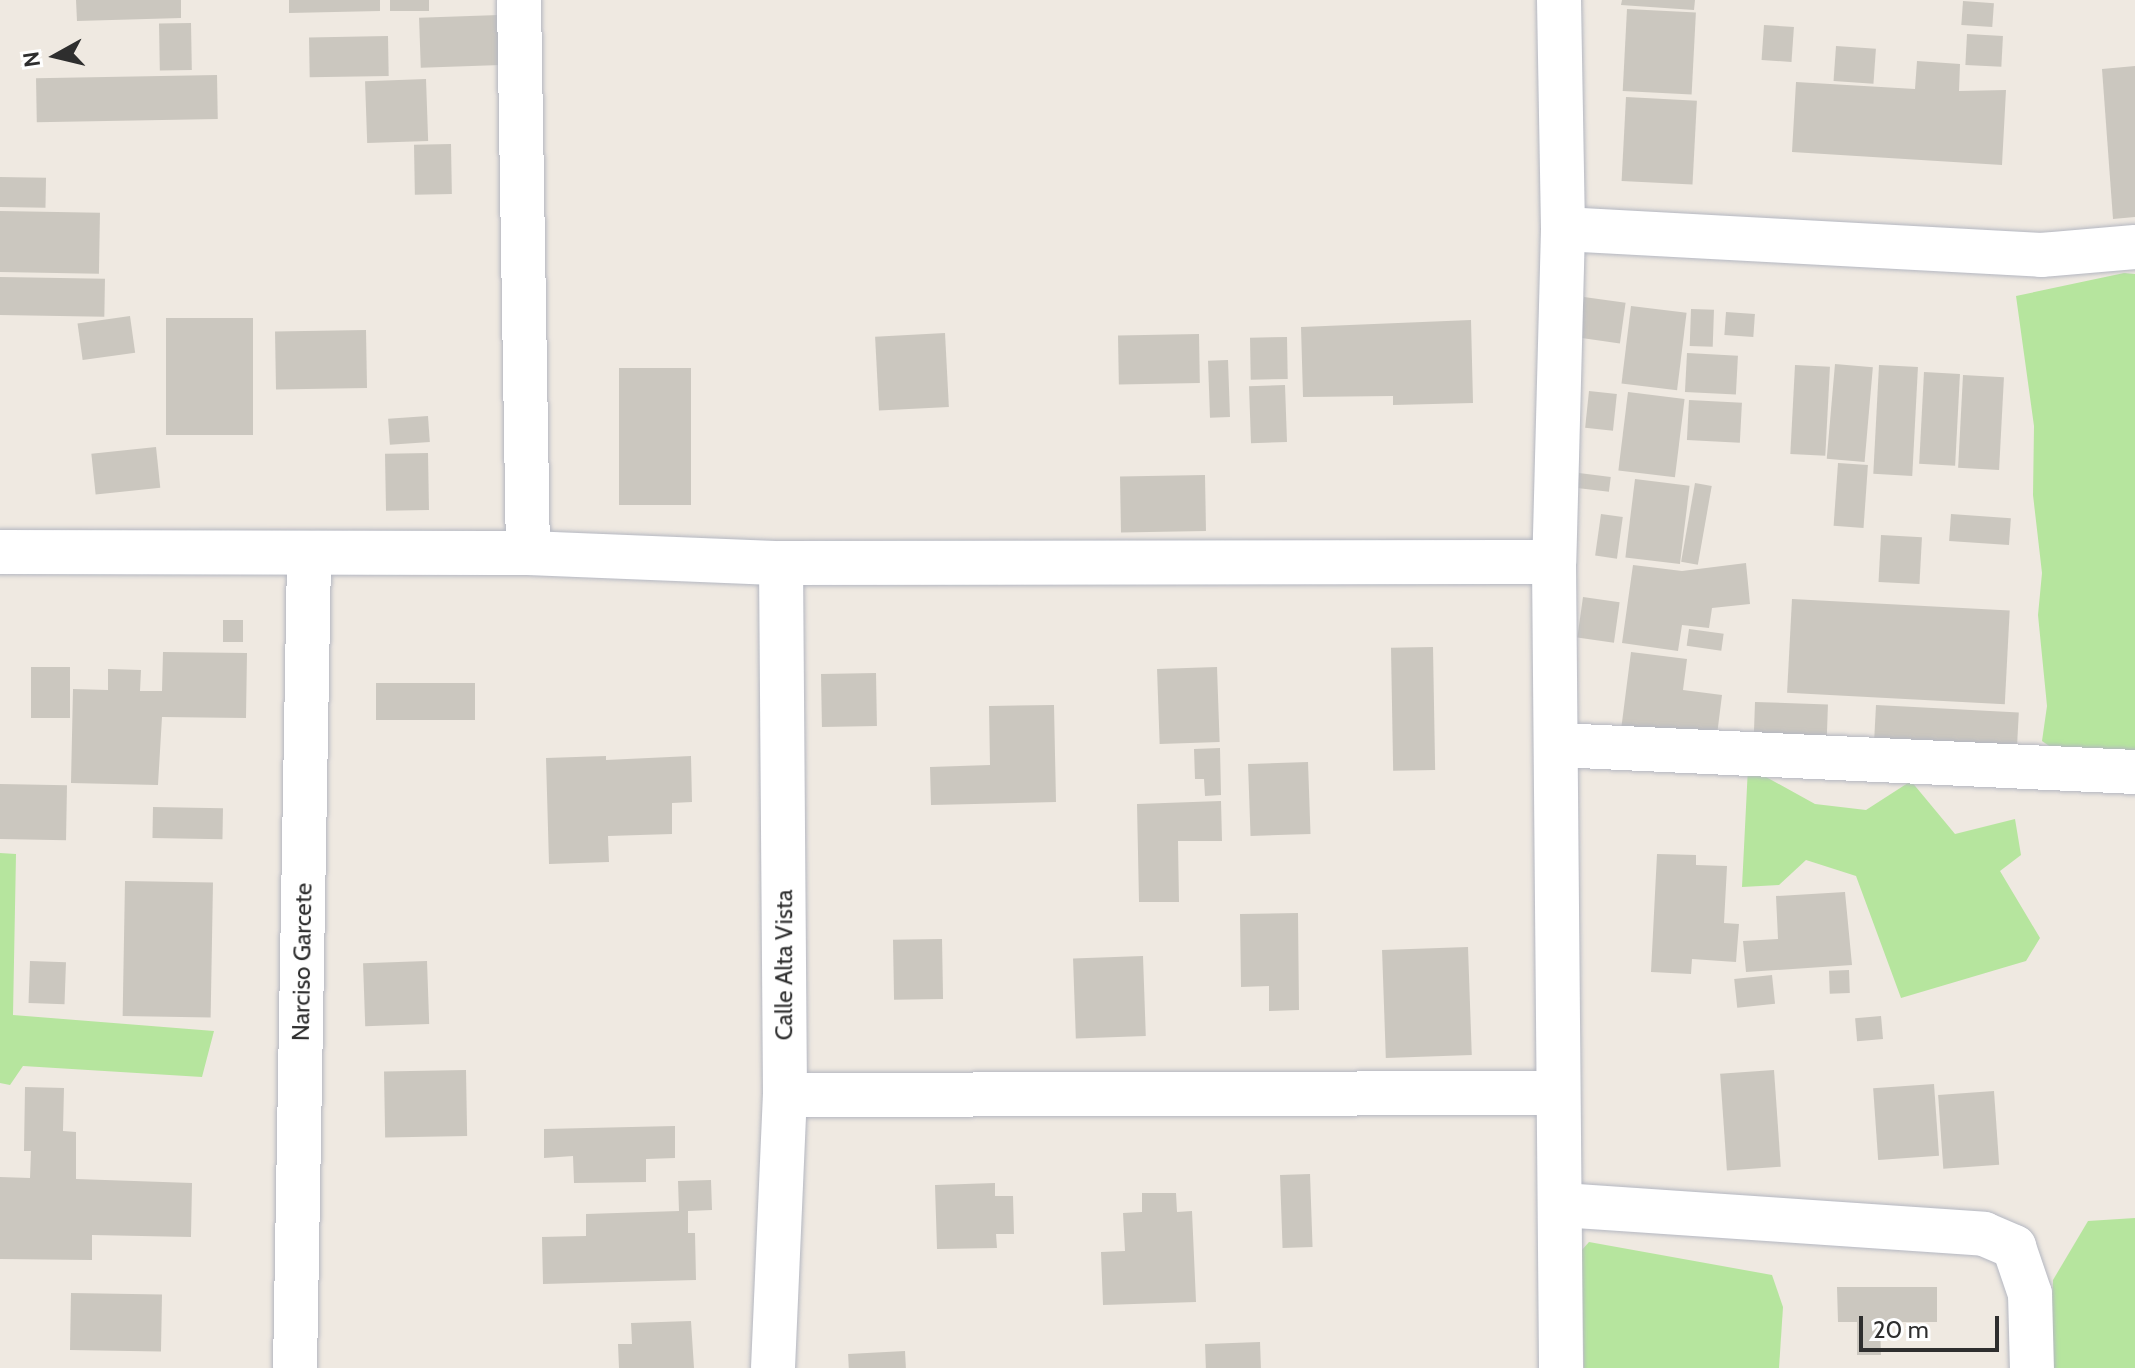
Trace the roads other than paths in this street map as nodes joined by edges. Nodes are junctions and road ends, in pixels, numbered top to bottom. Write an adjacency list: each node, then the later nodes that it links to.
1 (519, 0): 6 (street)
2 (1559, 0): 3 (street)
3 (1563, 229): 4 (street); 8 (street)
4 (2135, 247)
5 (0, 552): 7 (street)
6 (528, 553): 7 (street); 9 (street)
7 (309, 556): 15 (street, Narciso Garcete)
8 (1554, 562): 9 (street); 10 (street)
9 (781, 563): 13 (street, Calle Alta Vista)
10 (1558, 745): 11 (street); 12 (street)
11 (2135, 772)
12 (1556, 1093): 13 (street); 14 (street)
13 (785, 1095): 16 (street, Calle Alta Vista)
14 (1562, 1205): 17 (street); 18 (street)
15 (295, 1368)
16 (773, 1368)
17 (1561, 1368)
18 (2032, 1368)

